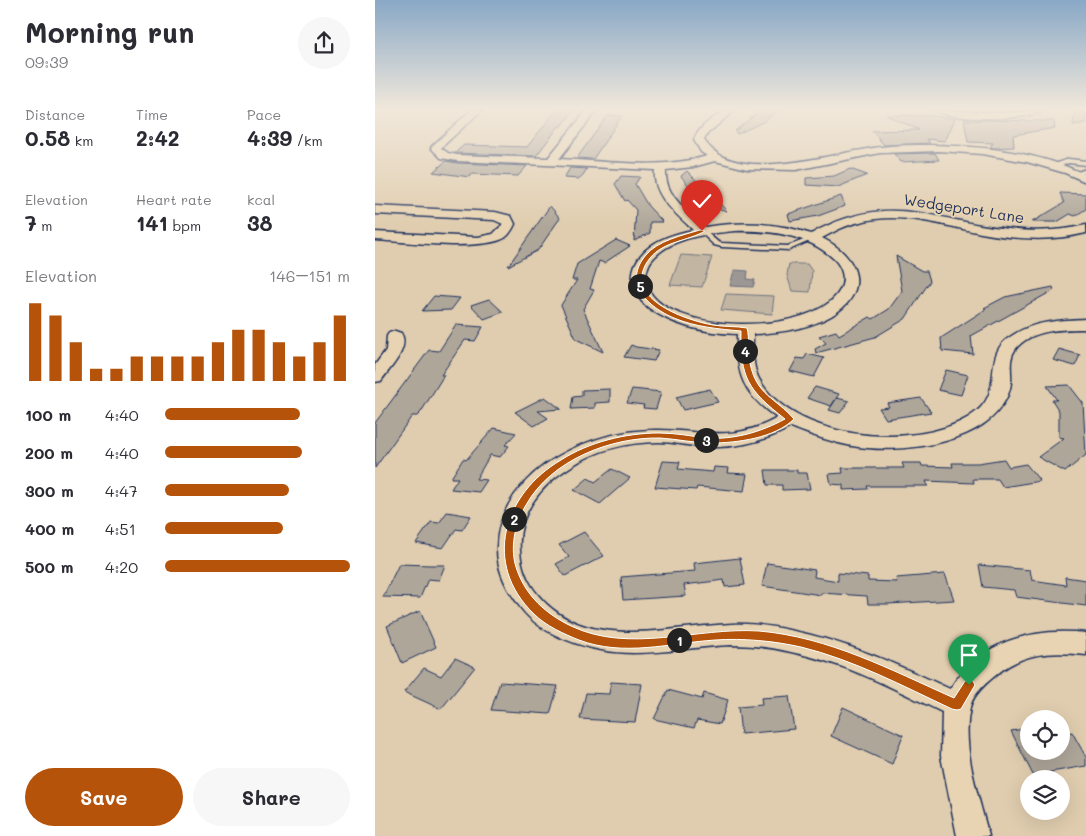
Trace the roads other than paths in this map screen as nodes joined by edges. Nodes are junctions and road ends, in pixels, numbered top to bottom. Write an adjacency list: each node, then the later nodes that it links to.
1 (561, 149): 7 (street)
2 (705, 149): 6 (street)
3 (902, 149): 6 (street)
4 (940, 149): 9 (street)
5 (437, 151): 7 (street)
6 (716, 157): 10 (street)
7 (551, 162): 10 (street)
8 (1086, 163): 9 (lane)
9 (1052, 166): 11 (street)
10 (661, 167): 15 (street)
11 (1081, 173): 12 (street)
12 (1086, 179)
13 (375, 210): 16 (street)
14 (1086, 229): 17 (street, Wedgeport Lane)
15 (702, 231): 17 (street); 19 (street)
16 (375, 236)
17 (811, 239): 19 (street)
18 (1086, 324): 22 (street)
19 (745, 330): 22 (street)
20 (395, 336): 21 (street)
21 (375, 377)
22 (790, 419): 24 (street)
23 (1086, 644): 24 (street)
24 (957, 705): 25 (street)
25 (973, 836)

